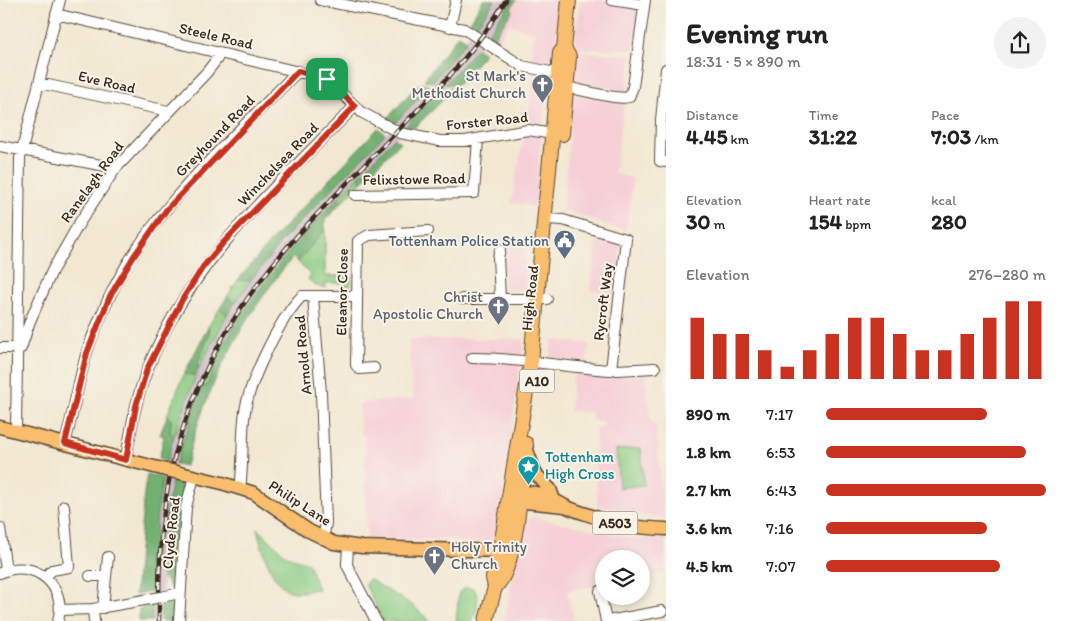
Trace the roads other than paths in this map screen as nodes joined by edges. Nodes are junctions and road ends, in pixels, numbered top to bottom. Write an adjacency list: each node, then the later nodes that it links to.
1 (60, 0): 7 (street)
2 (320, 0): 8 (street)
3 (456, 0): 8 (street)
4 (569, 0): 12 (highway, High Road / A10)
5 (612, 0): 6 (street)
6 (644, 3): 12 (street)
7 (56, 14): 9 (street, Steele Road); 13 (street)
8 (450, 27): 12 (street)
9 (218, 52): 11 (street, Steele Road); 15 (street, Ranelagh Road)
10 (666, 69): 16 (street)
11 (298, 71): 14 (street, Steele Road); 43 (street, Greyhound Road)
12 (562, 81): 17 (highway, High Road / A10)
13 (39, 82): 15 (street, Eve Road); 20 (street)
14 (358, 109): 18 (street, Forster Road); 45 (street, Winchelsea Road)
15 (168, 111): 22 (street, Ranelagh Road)
16 (664, 121): 21 (street)
17 (557, 135): 18 (street, Forster Road); 24 (highway, High Road / A10)
18 (478, 139): 23 (street, Felixstowe Road)
19 (0, 146): 20 (street)
20 (22, 151): 22 (street); 32 (street)
21 (663, 162)
22 (116, 168): 33 (street, Ranelagh Road)
23 (355, 195)
24 (550, 219): 31 (highway, High Road / A10); 40 (street, Rycroft Way)
25 (428, 231): 27 (street, Eleanor Close)
26 (500, 250): 30 (street)
27 (356, 296): 28 (street); 39 (street, Eleanor Close)
28 (313, 297): 47 (street, Arnold Road); 54 (street, Arnold Road)
29 (462, 298): 30 (street)
30 (500, 298): 31 (street)
31 (543, 299): 37 (highway, High Road / A10)
32 (17, 319): 33 (street); 35 (street)
33 (30, 321): 35 (street, Ranelagh Road)
34 (0, 348): 35 (street)
35 (16, 349): 42 (street)
36 (472, 358): 37 (street)
37 (535, 362): 40 (street); 44 (highway, High Road / A10); 48 (highway, High Road / A10)
38 (649, 365): 40 (street)
39 (374, 368)
40 (614, 370)
41 (0, 427): 42 (main road, Philip Lane)
42 (16, 430): 43 (main road, Philip Lane)
43 (65, 443): 45 (main road, Philip Lane)
44 (526, 447): 48 (highway, High Road / A10); 49 (main road, A503)
45 (126, 460): 46 (main road, Philip Lane, bridge)
46 (194, 476): 47 (main road, Philip Lane); 62 (street, Clyde Road)
47 (240, 488): 54 (main road, Philip Lane)
48 (516, 497): 49 (main road); 51 (highway, High Road / A10); 56 (highway, High Road / A10)
49 (551, 501): 51 (main road); 53 (main road, A503)
50 (64, 506): 61 (street)
51 (519, 517): 56 (highway, High Road / A10)
52 (0, 528): 58 (street)
53 (666, 529)
54 (323, 539): 55 (main road, Philip Lane)
55 (348, 546): 56 (main road, Philip Lane); 70 (street)
56 (505, 551): 71 (highway, High Road / A10)
57 (108, 557): 60 (street)
58 (3, 572): 61 (street)
59 (90, 576): 60 (street)
60 (106, 576): 64 (street)
61 (45, 577): 65 (street)
62 (180, 593): 64 (street, bridge); 69 (street, Clyde Road)
63 (603, 605): 72 (street)
64 (98, 609): 65 (street); 68 (street)
65 (60, 610): 67 (street)
66 (662, 611): 72 (street)
67 (58, 621)
68 (94, 621)
69 (179, 621)
70 (376, 621)
71 (486, 621)
72 (607, 621)

